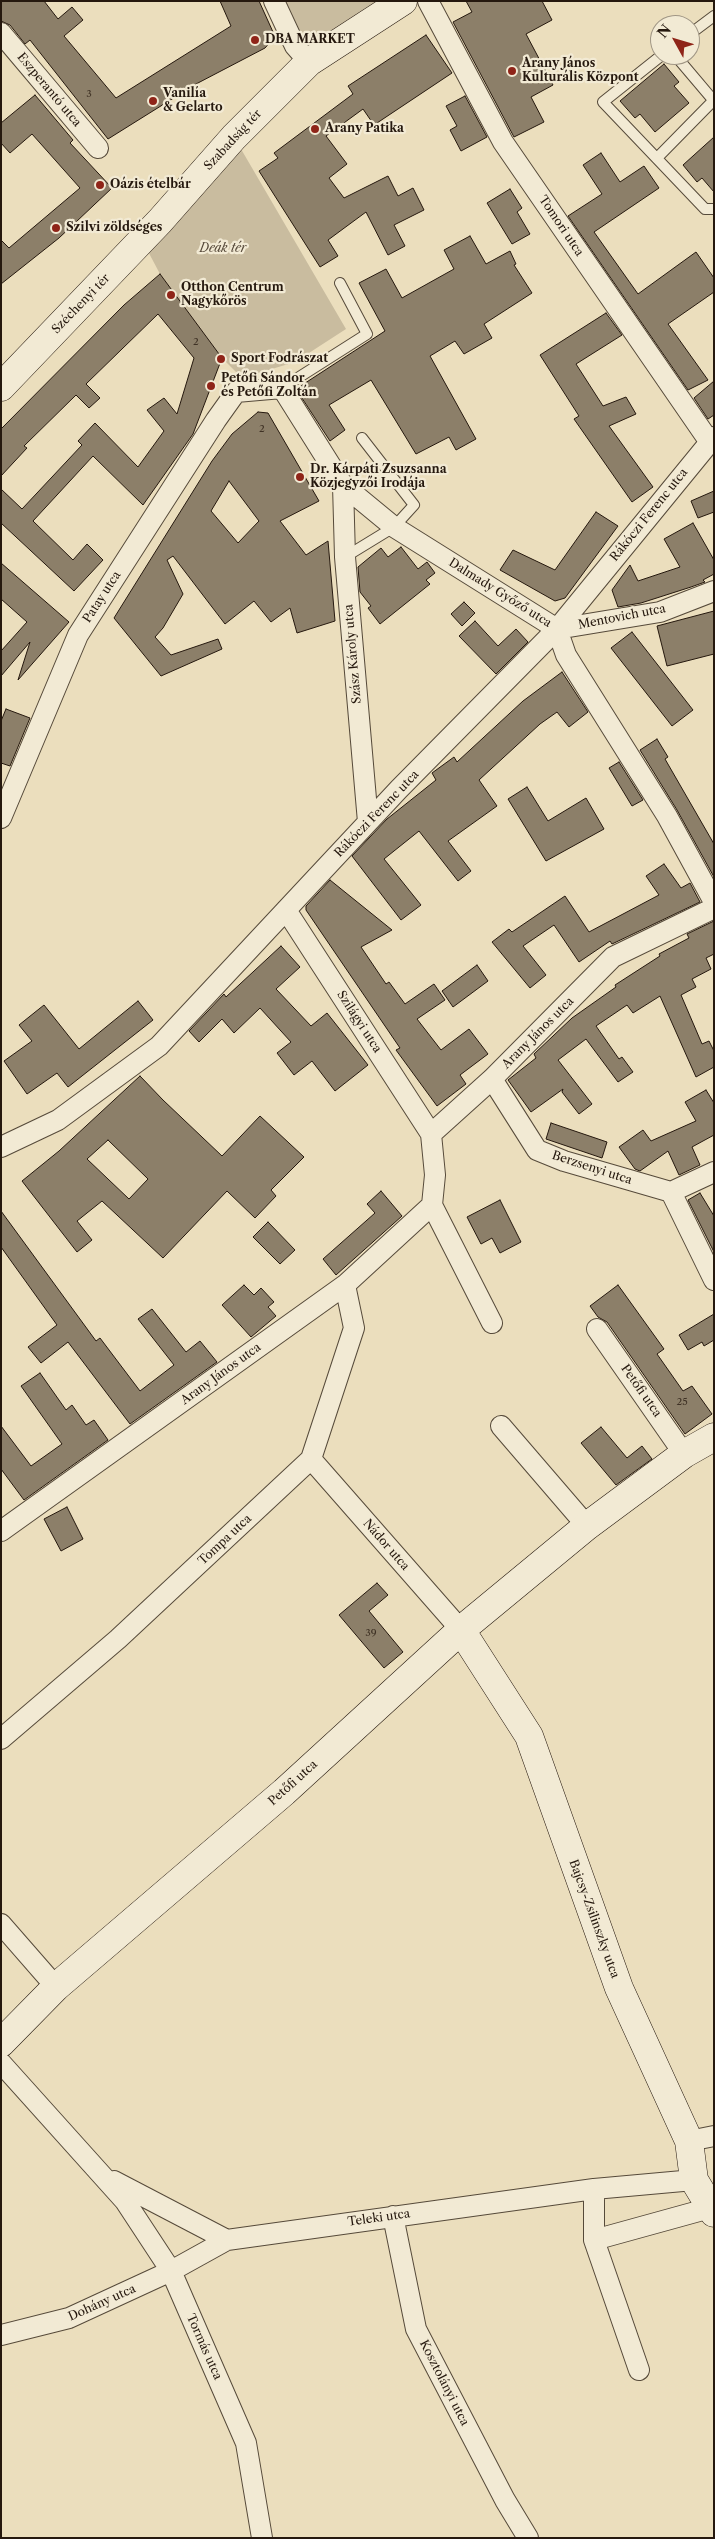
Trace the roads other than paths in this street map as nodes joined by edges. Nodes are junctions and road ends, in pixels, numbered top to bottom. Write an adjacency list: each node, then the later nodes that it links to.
1 (274, 1): 7 (street)
2 (403, 1): 7 (street, Szabadság tér)
3 (434, 3): 19 (street, Tomori utca)
4 (714, 16): 5 (lane)
5 (700, 26)
6 (1, 33): 11 (street, Eszperantó utca)
7 (309, 62): 14 (street, Szabadság tér)
8 (650, 65): 12 (lane)
9 (683, 65): 10 (lane)
10 (714, 101): 12 (lane)
11 (98, 148)
12 (658, 158): 13 (lane)
13 (714, 209)
14 (160, 220): 16 (street, Széchenyi tér)
15 (340, 283): 17 (lane)
16 (1, 387)
17 (282, 388): 20 (street, Dalmady Győző utca); 25 (street, Patay utca)
18 (362, 438): 21 (lane)
19 (711, 439): 24 (street, Rákóczi Ferenc utca)
20 (343, 485): 21 (street, Dalmady Győző utca); 22 (street, Szász Károly utca)
21 (394, 527): 22 (lane); 24 (street, Dalmady Győző utca)
22 (345, 557): 26 (street, Szász Károly utca)
23 (714, 591): 24 (street, Mentovich utca)
24 (557, 628): 26 (street, Rákóczi Ferenc utca); 27 (street, Dalmady Győző utca)
25 (1, 818)
26 (368, 822): 29 (street, Rákóczi Ferenc utca)
27 (714, 902)
28 (714, 908): 30 (street, Arany János utca)
29 (286, 910): 31 (street, Szilágyi utca); 32 (street, Rákóczi Ferenc utca)
30 (492, 1079): 31 (street, Arany János utca); 34 (street, Berzsenyi utca)
31 (431, 1134): 35 (street)
32 (1, 1146)
33 (714, 1172): 34 (street)
34 (671, 1192): 36 (street)
35 (432, 1205): 37 (street, Arany János utca); 38 (street)
36 (714, 1280)
37 (346, 1284): 43 (street, Tompa utca); 45 (street, Arany János utca)
38 (492, 1323)
39 (597, 1329): 42 (street, Petőfi utca)
40 (501, 1426): 44 (street)
41 (714, 1437): 42 (street, Petőfi utca)
42 (684, 1454): 44 (street, Petőfi utca)
43 (311, 1460): 46 (street, Nádor utca); 47 (street, Tompa utca)
44 (587, 1526): 46 (street, Petőfi utca)
45 (1, 1531)
46 (461, 1630): 49 (street, Petőfi utca); 52 (street, Bajcsy-Zsilinszky utca)
47 (1, 1739)
48 (1, 1924): 49 (street)
49 (56, 1987): 50 (street, Petőfi utca)
50 (1, 2043)
51 (1, 2063): 53 (street, Tormás utca)
52 (701, 2139): 54 (street, Bajcsy-Zsilinszky utca)
53 (102, 2175): 58 (street, Tormás utca); 60 (street, Tormás utca)
54 (694, 2180): 55 (street, Teleki utca); 56 (street, Bajcsy-Zsilinszky utca)
55 (594, 2190): 57 (street, Teleki utca); 59 (street)
56 (712, 2211): 59 (street)
57 (393, 2216): 58 (street, Teleki utca); 64 (street, Kosztolányi utca)
58 (227, 2240): 60 (street, Teleki utca)
59 (594, 2240): 62 (street)
60 (171, 2271): 61 (street, Dohány utca); 63 (street, Tormás utca)
61 (1, 2335)
62 (639, 2370)
63 (262, 2538)
64 (528, 2538)

